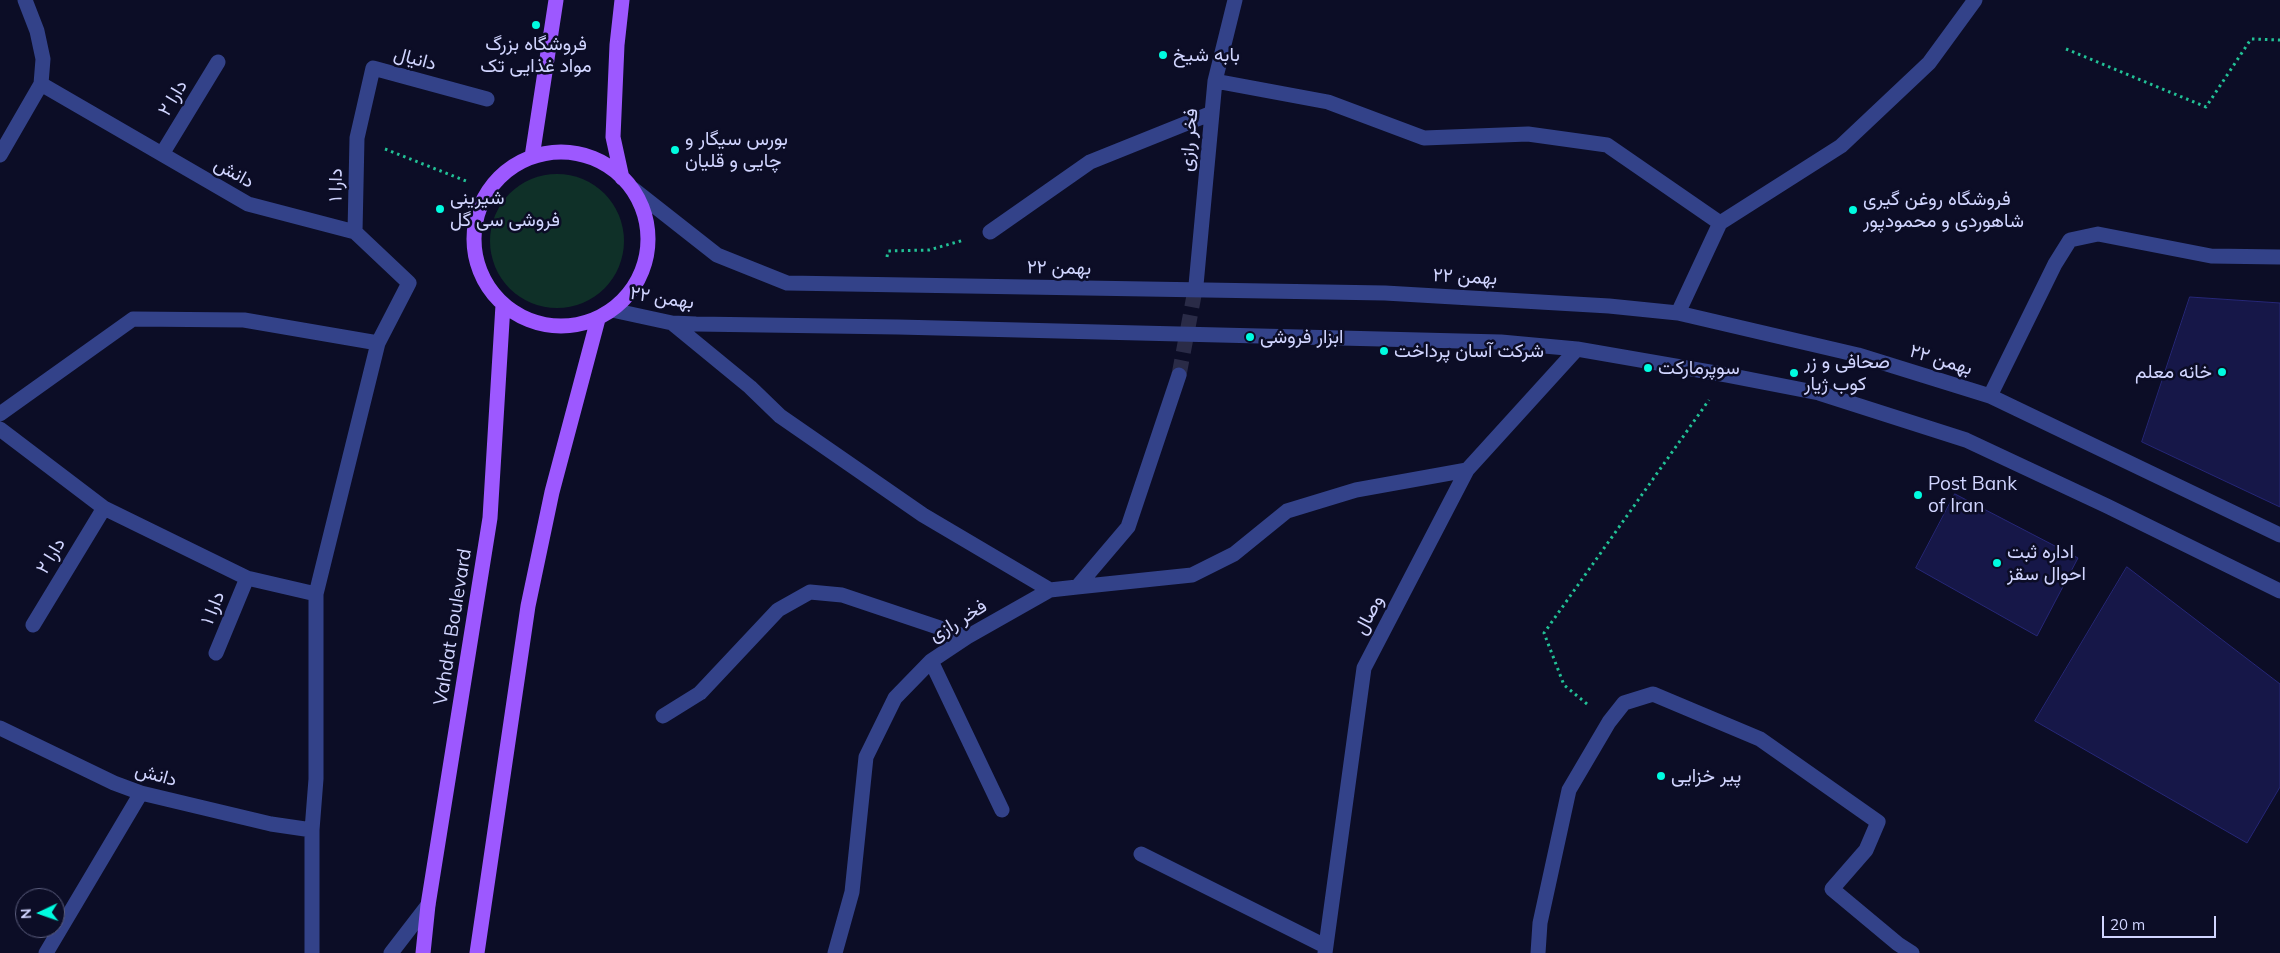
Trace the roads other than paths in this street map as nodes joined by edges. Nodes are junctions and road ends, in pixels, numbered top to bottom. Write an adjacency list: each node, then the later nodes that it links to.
1 (25, 0): 8 (street)
2 (556, 0): 14 (main road)
3 (622, 0): 15 (main road)
4 (1235, 0): 7 (street, فخر رازی)
5 (1975, 0): 17 (street)
6 (218, 62): 12 (street, دارا ۲)
7 (1215, 81): 10 (street, فخر رازی); 17 (street)
8 (41, 84): 12 (street, دانش); 13 (street)
9 (486, 99): 11 (street, دانیال)
10 (1212, 113): 19 (street); 21 (street, فخر رازی)
11 (357, 138): 18 (street, دارا ۱)
12 (162, 154): 18 (street, دانش)
13 (0, 155)
14 (532, 157): 15 (main road); 22 (main road)
15 (622, 178): 16 (main road)
16 (633, 189): 23 (main road); 24 (street, ۲۲ بهمن)
17 (1720, 223): 24 (street)
18 (355, 232): 27 (street, دانش)
19 (990, 232)
20 (2280, 257): 30 (street)
21 (1196, 285)
22 (503, 305): 25 (main road); 51 (main road, Vahdat Boulevard)
23 (612, 310): 25 (main road); 26 (street, ۲۲ بهمن)
24 (1678, 313): 30 (street, ۲۲ بهمن)
25 (598, 319): 57 (main road)
26 (672, 323): 28 (street, ۲۲ بهمن); 38 (street)
27 (378, 343): 31 (street); 40 (street)
28 (1577, 349): 33 (street, وصال); 39 (street, ۲۲ بهمن)
29 (1179, 375): 37 (street)
30 (1990, 396): 35 (street, ۲۲ بهمن)
31 (0, 414)
32 (0, 429): 34 (street)
33 (1468, 470): 37 (street, فخر رازی); 52 (street, وصال)
34 (104, 508): 36 (street); 41 (street, دارا ۲)
35 (2280, 536)
36 (247, 578): 40 (street); 43 (street, دارا ۱)
37 (1077, 587): 38 (street, فخر رازی)
38 (1050, 590): 42 (street, فخر رازی)
39 (2280, 591)
40 (316, 594): 49 (street)
41 (33, 625)
42 (967, 637): 44 (street, فخر رازی); 45 (street)
43 (216, 653)
44 (930, 661): 48 (street); 58 (street, فخر رازی)
45 (663, 716)
46 (0, 728): 47 (street, دانش)
47 (141, 793): 49 (street, دانش); 53 (street)
48 (1002, 810)
49 (312, 830): 54 (street)
50 (1141, 854): 52 (street)
51 (428, 905): 55 (street); 56 (main road, Vahdat Boulevard)
52 (1325, 949)
53 (46, 953)
54 (312, 953)
55 (392, 953)
56 (423, 953)
57 (477, 953)
58 (835, 953)
59 (1538, 953): 60 (street)
60 (1912, 953)

